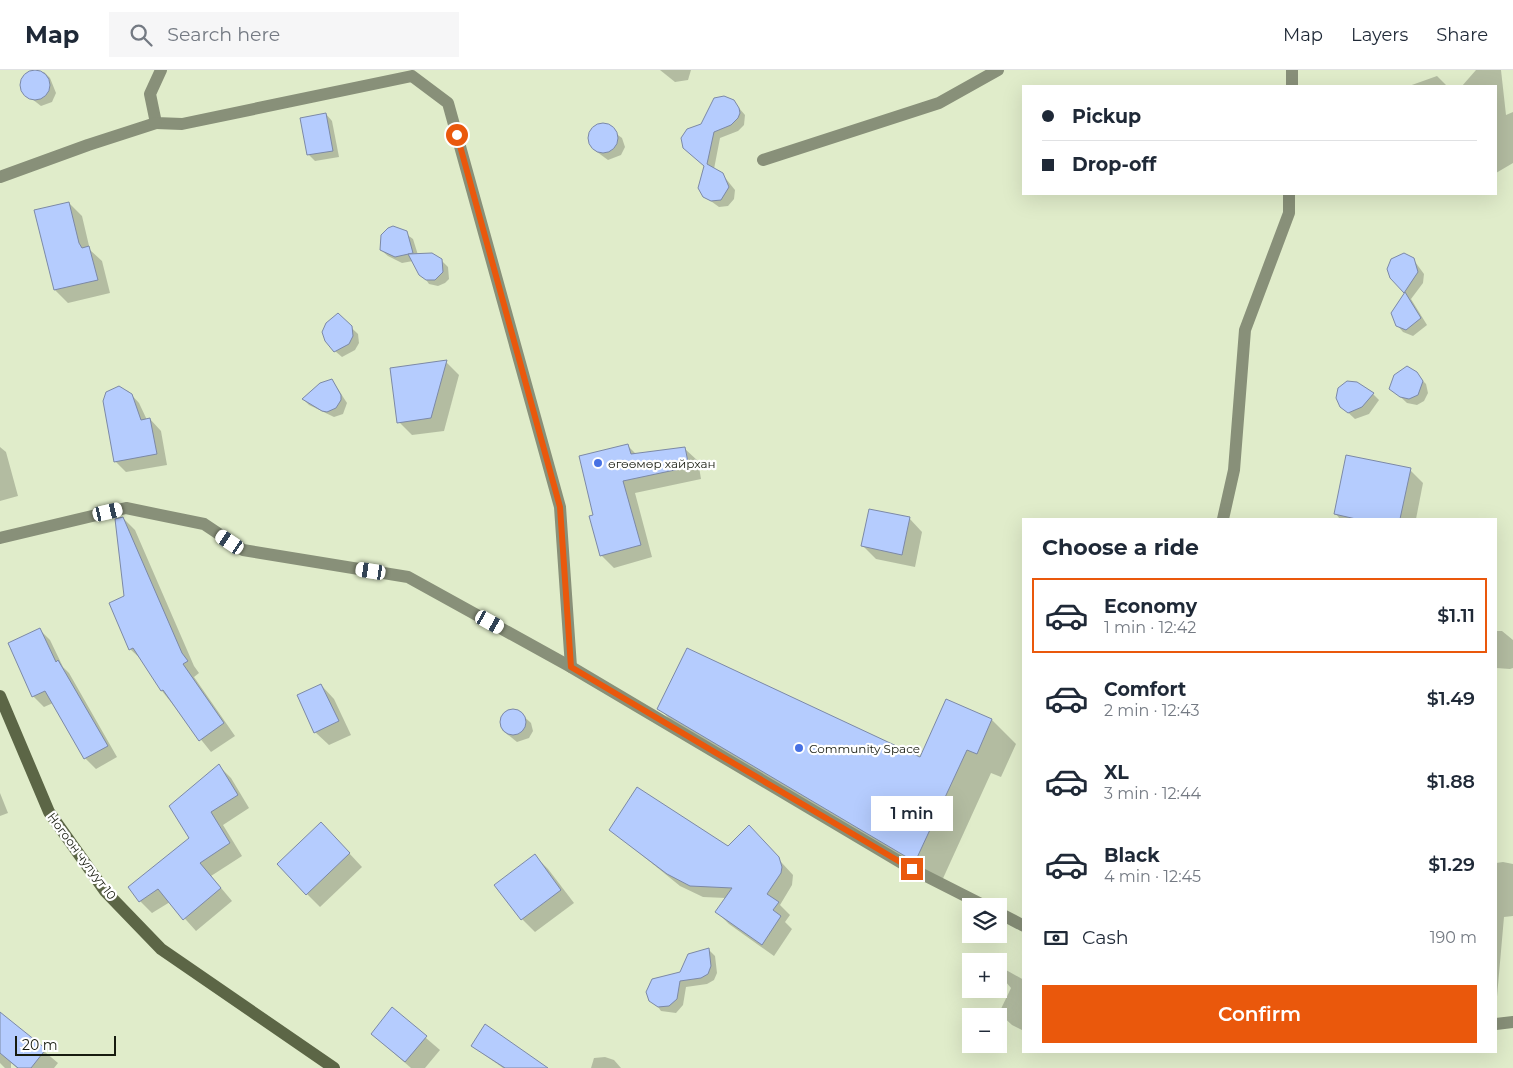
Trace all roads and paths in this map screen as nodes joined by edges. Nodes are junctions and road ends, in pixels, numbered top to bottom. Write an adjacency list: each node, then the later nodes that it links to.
1 (161, 70): 5 (street)
2 (998, 70): 6 (street)
3 (1292, 70): 4 (street)
4 (1292, 85)
5 (156, 123): 7 (street); 11 (street)
6 (763, 160)
7 (0, 177)
8 (1289, 195): 9 (street)
9 (1223, 518)
10 (0, 538): 11 (street)
11 (571, 667): 13 (street)
12 (0, 696): 18 (street, Ногоон чулуут 10)
13 (969, 898)
14 (1007, 917): 15 (street)
15 (1022, 925)
16 (1513, 1022): 17 (street)
17 (1497, 1024)
18 (334, 1068)

